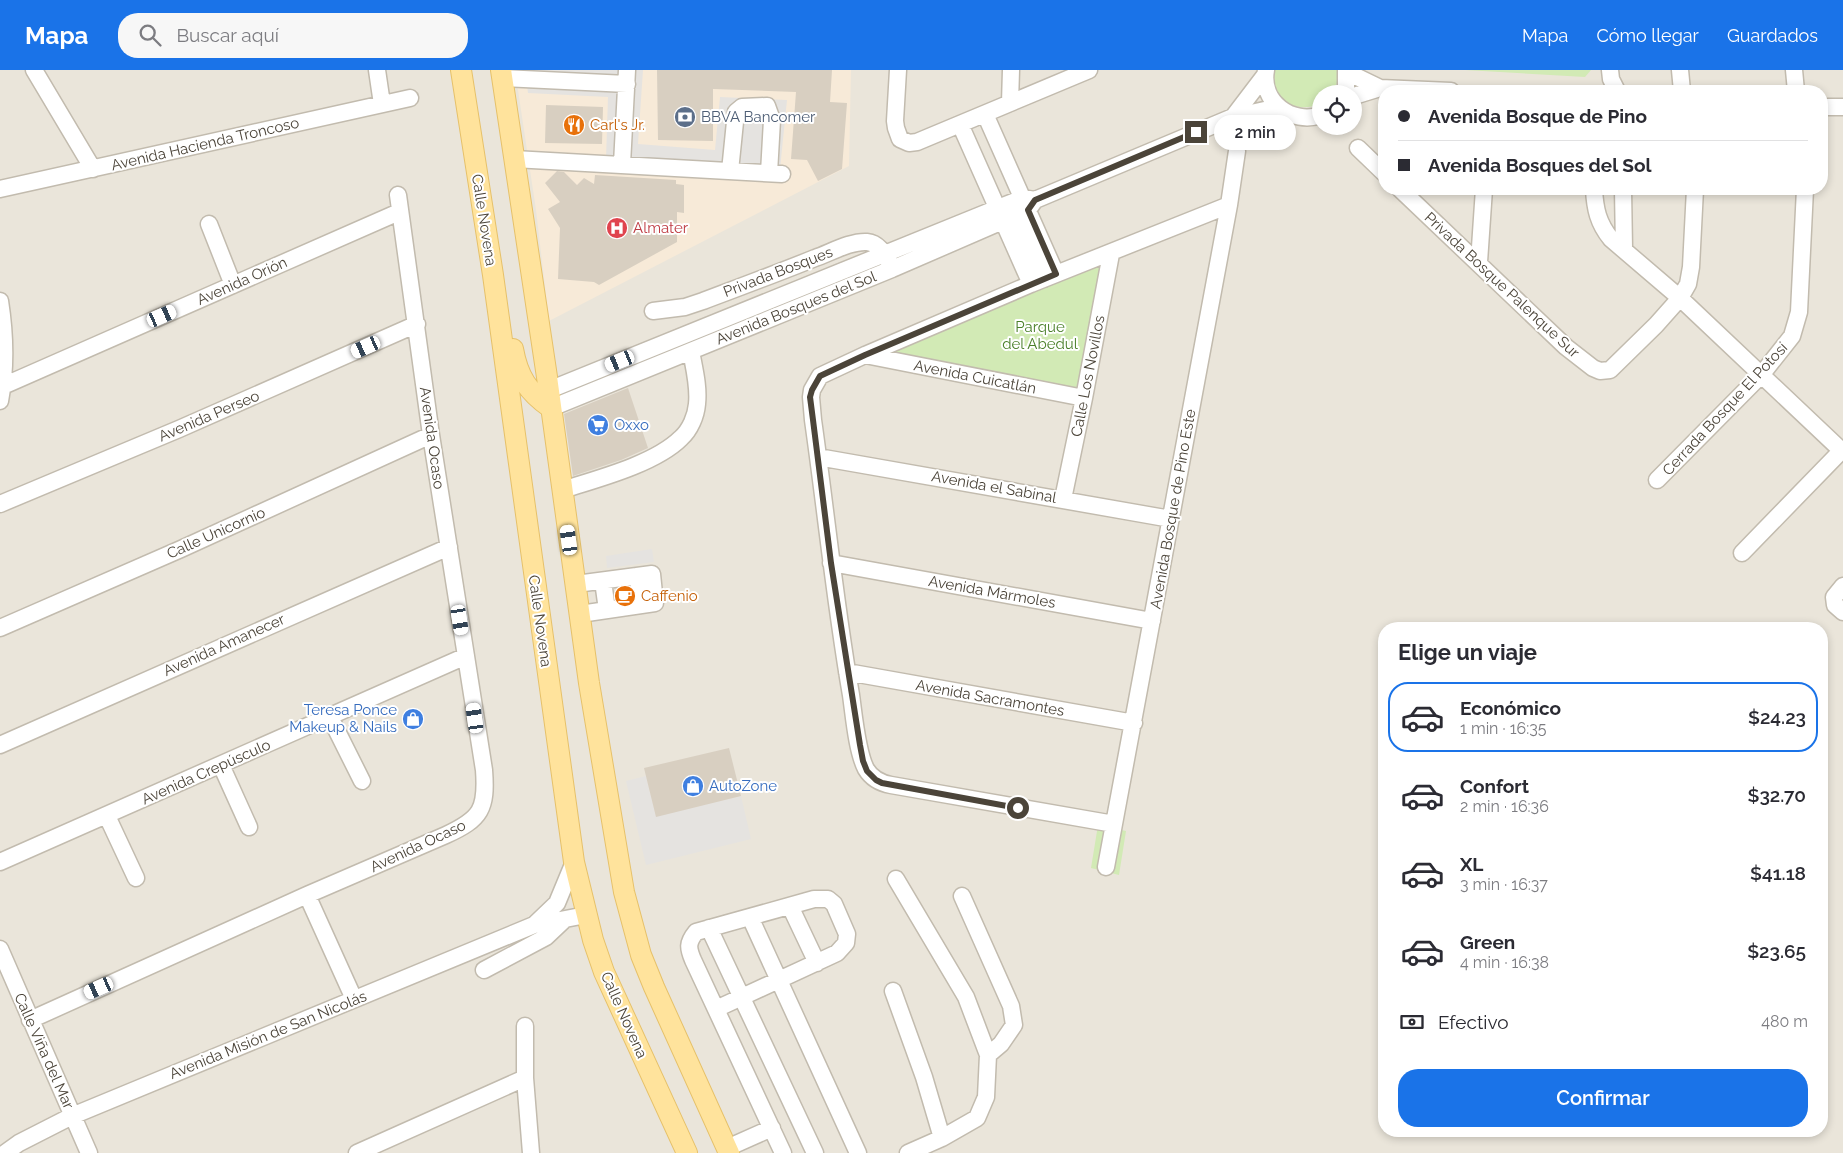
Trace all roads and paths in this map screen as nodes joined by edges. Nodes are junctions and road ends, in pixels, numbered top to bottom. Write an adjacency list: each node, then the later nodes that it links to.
1 (34, 70): 35 (street)
2 (377, 70): 22 (street)
3 (460, 70): 54 (main road, Calle Novena)
4 (898, 70): 29 (street)
5 (1011, 70): 21 (street)
6 (1089, 70): 21 (street)
7 (1680, 70): 15 (street)
8 (1794, 70): 16 (street)
9 (1346, 71): 14 (street); 17 (street)
10 (1265, 72): 23 (street); 27 (street, Avenida Bosques del Sol)
11 (501, 74): 12 (street); 32 (main road)
12 (548, 75): 13 (street)
13 (627, 77): 33 (street)
14 (1346, 85)
15 (1681, 85)
16 (1795, 85)
17 (1378, 87)
18 (1378, 89): 19 (street)
19 (1362, 94)
20 (410, 98): 22 (street, Avenida Hacienda Troncoso)
21 (1010, 103): 26 (street)
22 (382, 104): 35 (street, Avenida Hacienda Troncoso)
23 (1278, 107): 27 (street, Avenida Bosques del Sol); 28 (street)
24 (1828, 107): 25 (street)
25 (1843, 107)
26 (985, 114): 29 (street); 46 (street)
27 (1232, 117): 46 (street, Avenida Bosques del Sol)
28 (1312, 117)
29 (960, 124): 46 (street)
30 (1358, 148): 34 (street)
31 (1237, 151): 45 (street, Avenida Bosque de Pino Este)
32 (514, 158): 33 (street); 66 (main road)
33 (622, 164): 36 (street)
34 (1378, 166)
35 (93, 169): 37 (street, Avenida Hacienda Troncoso)
36 (730, 171): 36 (street)
37 (0, 189)
38 (398, 195): 47 (street, Avenida Ocaso)
39 (1406, 195): 52 (street, Privada Bosque Palenque Sur)
40 (1484, 195): 52 (street)
41 (1595, 195): 49 (street)
42 (1623, 195): 49 (street)
43 (1695, 195): 57 (street)
44 (1805, 195): 63 (street, Cerrada Bosque El Potosí)
45 (1229, 204): 51 (street); 74 (street, Avenida Bosque de Pino Este)
46 (1017, 208): 50 (street, Avenida Bosques del Sol); 53 (street, Avenida Bosques del Sol); 55 (street); 55 (street)
47 (399, 212): 56 (street, Avenida Orión); 60 (street, Avenida Ocaso)
48 (209, 224): 56 (street)
49 (1624, 249): 57 (street)
50 (885, 254): 53 (street); 59 (street, Privada Bosques); 66 (street, Avenida Bosques del Sol)
51 (1111, 254): 55 (street); 65 (street, Calle Los Novillos)
52 (1479, 262): 57 (street, Privada Bosque Palenque Sur)
53 (892, 269): 61 (street, Avenida Bosques del Sol)
54 (493, 275): 66 (main road); 97 (main road, Calle Novena)
55 (1044, 279): 62 (street)
56 (233, 285): 64 (street, Avenida Orión)
57 (1680, 298): 63 (street)
58 (0, 301): 64 (street)
59 (653, 311)
60 (417, 324): 67 (street, Avenida Ocaso); 73 (street, Avenida Perseo)
61 (691, 351): 66 (street, Avenida Bosques del Sol); 71 (street)
62 (865, 355): 65 (street, Avenida Cuicatlán); 69 (street)
63 (1762, 374): 68 (street); 70 (street, Cerrada Bosque El Potosí)
64 (1, 393)
65 (1084, 398): 72 (street, Calle Los Novillos)
66 (550, 399): 71 (main road)
67 (431, 434): 75 (street, Avenida Ocaso); 85 (street, Calle Unicornio)
68 (1843, 451): 76 (street)
69 (818, 457): 72 (street, Avenida el Sabinal); 77 (street)
70 (1657, 480)
71 (562, 490): 79 (main road)
72 (1063, 499): 74 (street, Avenida el Sabinal)
73 (0, 504)
74 (1171, 518): 84 (street, Avenida Bosque de Pino Este)
75 (448, 547): 86 (street, Avenida Ocaso); 90 (street, Avenida Amanecer)
76 (1742, 553)
77 (831, 563): 84 (street, Avenida Mármoles); 87 (street)
78 (603, 581): 79 (street); 81 (street); 81 (street)
79 (576, 584): 83 (main road)
80 (1843, 586): 82 (street)
81 (607, 610): 83 (street)
82 (1843, 612)
83 (580, 614): 124 (main road)
84 (1152, 621): 89 (street, Avenida Bosque de Pino Este)
85 (0, 628)
86 (466, 656): 88 (street, Avenida Crepúsculo); 101 (street, Avenida Ocaso)
87 (847, 672): 89 (street, Avenida Sacramontes); 94 (street)
88 (330, 717): 91 (street, Avenida Crepúsculo); 92 (street)
89 (1134, 723): 94 (street, Avenida Bosque de Pino Este)
90 (0, 745)
91 (221, 765): 93 (street, Avenida Crepúsculo); 95 (street)
92 (362, 781)
93 (106, 816): 96 (street, Avenida Crepúsculo); 99 (street)
94 (1114, 824): 98 (street, Avenida Bosque de Pino Este)
95 (249, 827)
96 (0, 862)
97 (574, 862): 104 (main road, Calle Novena); 107 (street, Avenida Misión de San Nicolás)
98 (1106, 867)
99 (136, 878)
100 (896, 879): 119 (street)
101 (307, 895): 115 (street); 117 (street, Avenida Ocaso)
102 (962, 896): 119 (street)
103 (790, 906): 105 (street); 110 (street); 110 (street)
104 (586, 915): 106 (street, Avenida Misión de San Nicolás); 129 (main road, Calle Novena)
105 (750, 917): 108 (street); 112 (street)
106 (564, 920): 107 (street, Avenida Misión de San Nicolás); 111 (street)
107 (534, 925): 115 (street, Avenida Misión de San Nicolás)
108 (709, 928): 114 (street); 116 (street)
109 (0, 949): 117 (street, Calle Viña del Mar)
110 (817, 963): 112 (street)
111 (484, 970)
112 (779, 980): 114 (street); 132 (street)
113 (893, 991): 123 (street)
114 (742, 997): 116 (street); 131 (street)
115 (354, 999): 121 (street, Avenida Misión de San Nicolás)
116 (716, 1009): 122 (street)
117 (30, 1020): 121 (street, Calle Viña del Mar)
118 (526, 1026): 120 (street)
119 (988, 1055): 123 (street)
120 (525, 1078): 127 (street); 128 (street)
121 (72, 1116): 125 (street, Avenida Misión de San Nicolás); 126 (street, Calle Viña del Mar)
122 (772, 1128): 124 (street); 130 (street)
123 (942, 1138): 133 (street)
124 (728, 1151)
125 (5, 1153)
126 (89, 1153)
127 (357, 1153)
128 (531, 1153)
129 (687, 1153)
130 (783, 1153)
131 (815, 1153)
132 (858, 1153)
133 (908, 1153)

